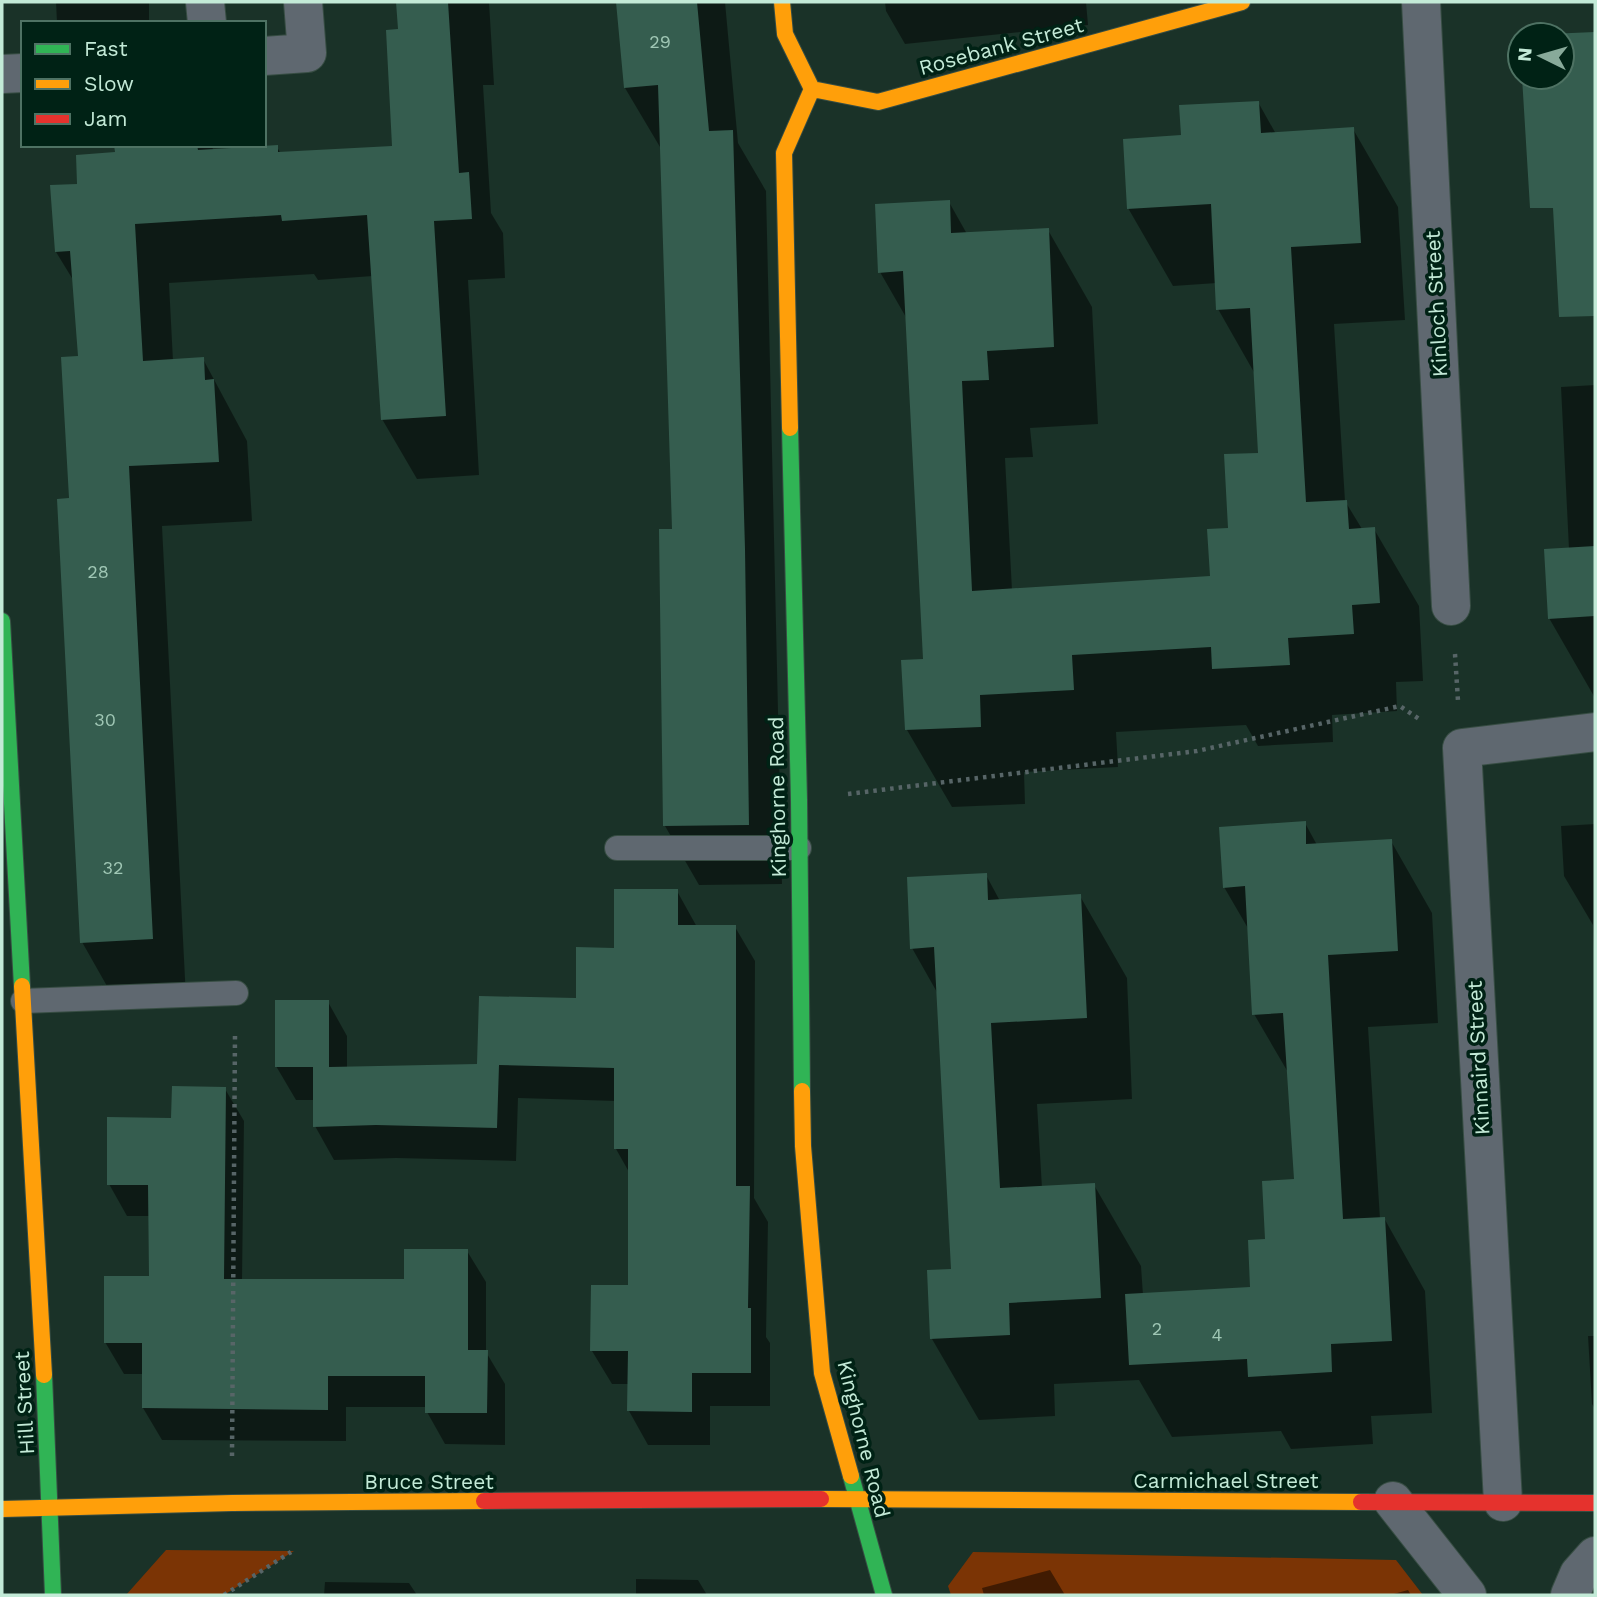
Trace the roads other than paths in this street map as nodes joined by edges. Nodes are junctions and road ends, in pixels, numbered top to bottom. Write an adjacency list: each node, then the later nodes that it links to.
1 (205, 2): 6 (street)
2 (303, 2): 7 (street)
3 (782, 2): 10 (street)
4 (1242, 2): 10 (street, Rosebank Street)
5 (1421, 2): 11 (street, Kinloch Street)
6 (206, 21)
7 (266, 56)
8 (21, 73): 9 (street)
9 (2, 74)
10 (811, 89): 16 (street, Kinghorne Road)
11 (1451, 606)
12 (2, 621): 13 (street, Hill Street)
13 (4, 688): 18 (street, Hill Street)
14 (1595, 732): 21 (street, Kinnaird Street)
15 (617, 848): 16 (lane)
16 (799, 848): 19 (street, Kinghorne Road)
17 (236, 993): 18 (lane)
18 (23, 1001): 23 (street, Hill Street)
19 (856, 1499): 20 (street, Carmichael Street); 23 (street, Bruce Street); 27 (street, Kinghorne Road)
20 (1393, 1501): 21 (street, Carmichael Street); 28 (street)
21 (1503, 1502): 22 (street, Carmichael Street)
22 (1595, 1503)
23 (51, 1506): 24 (street, Bruce Street); 26 (street, Hill Street)
24 (2, 1508)
25 (1595, 1556): 29 (street)
26 (53, 1595)
27 (884, 1595)
28 (1467, 1595)
29 (1570, 1595)

